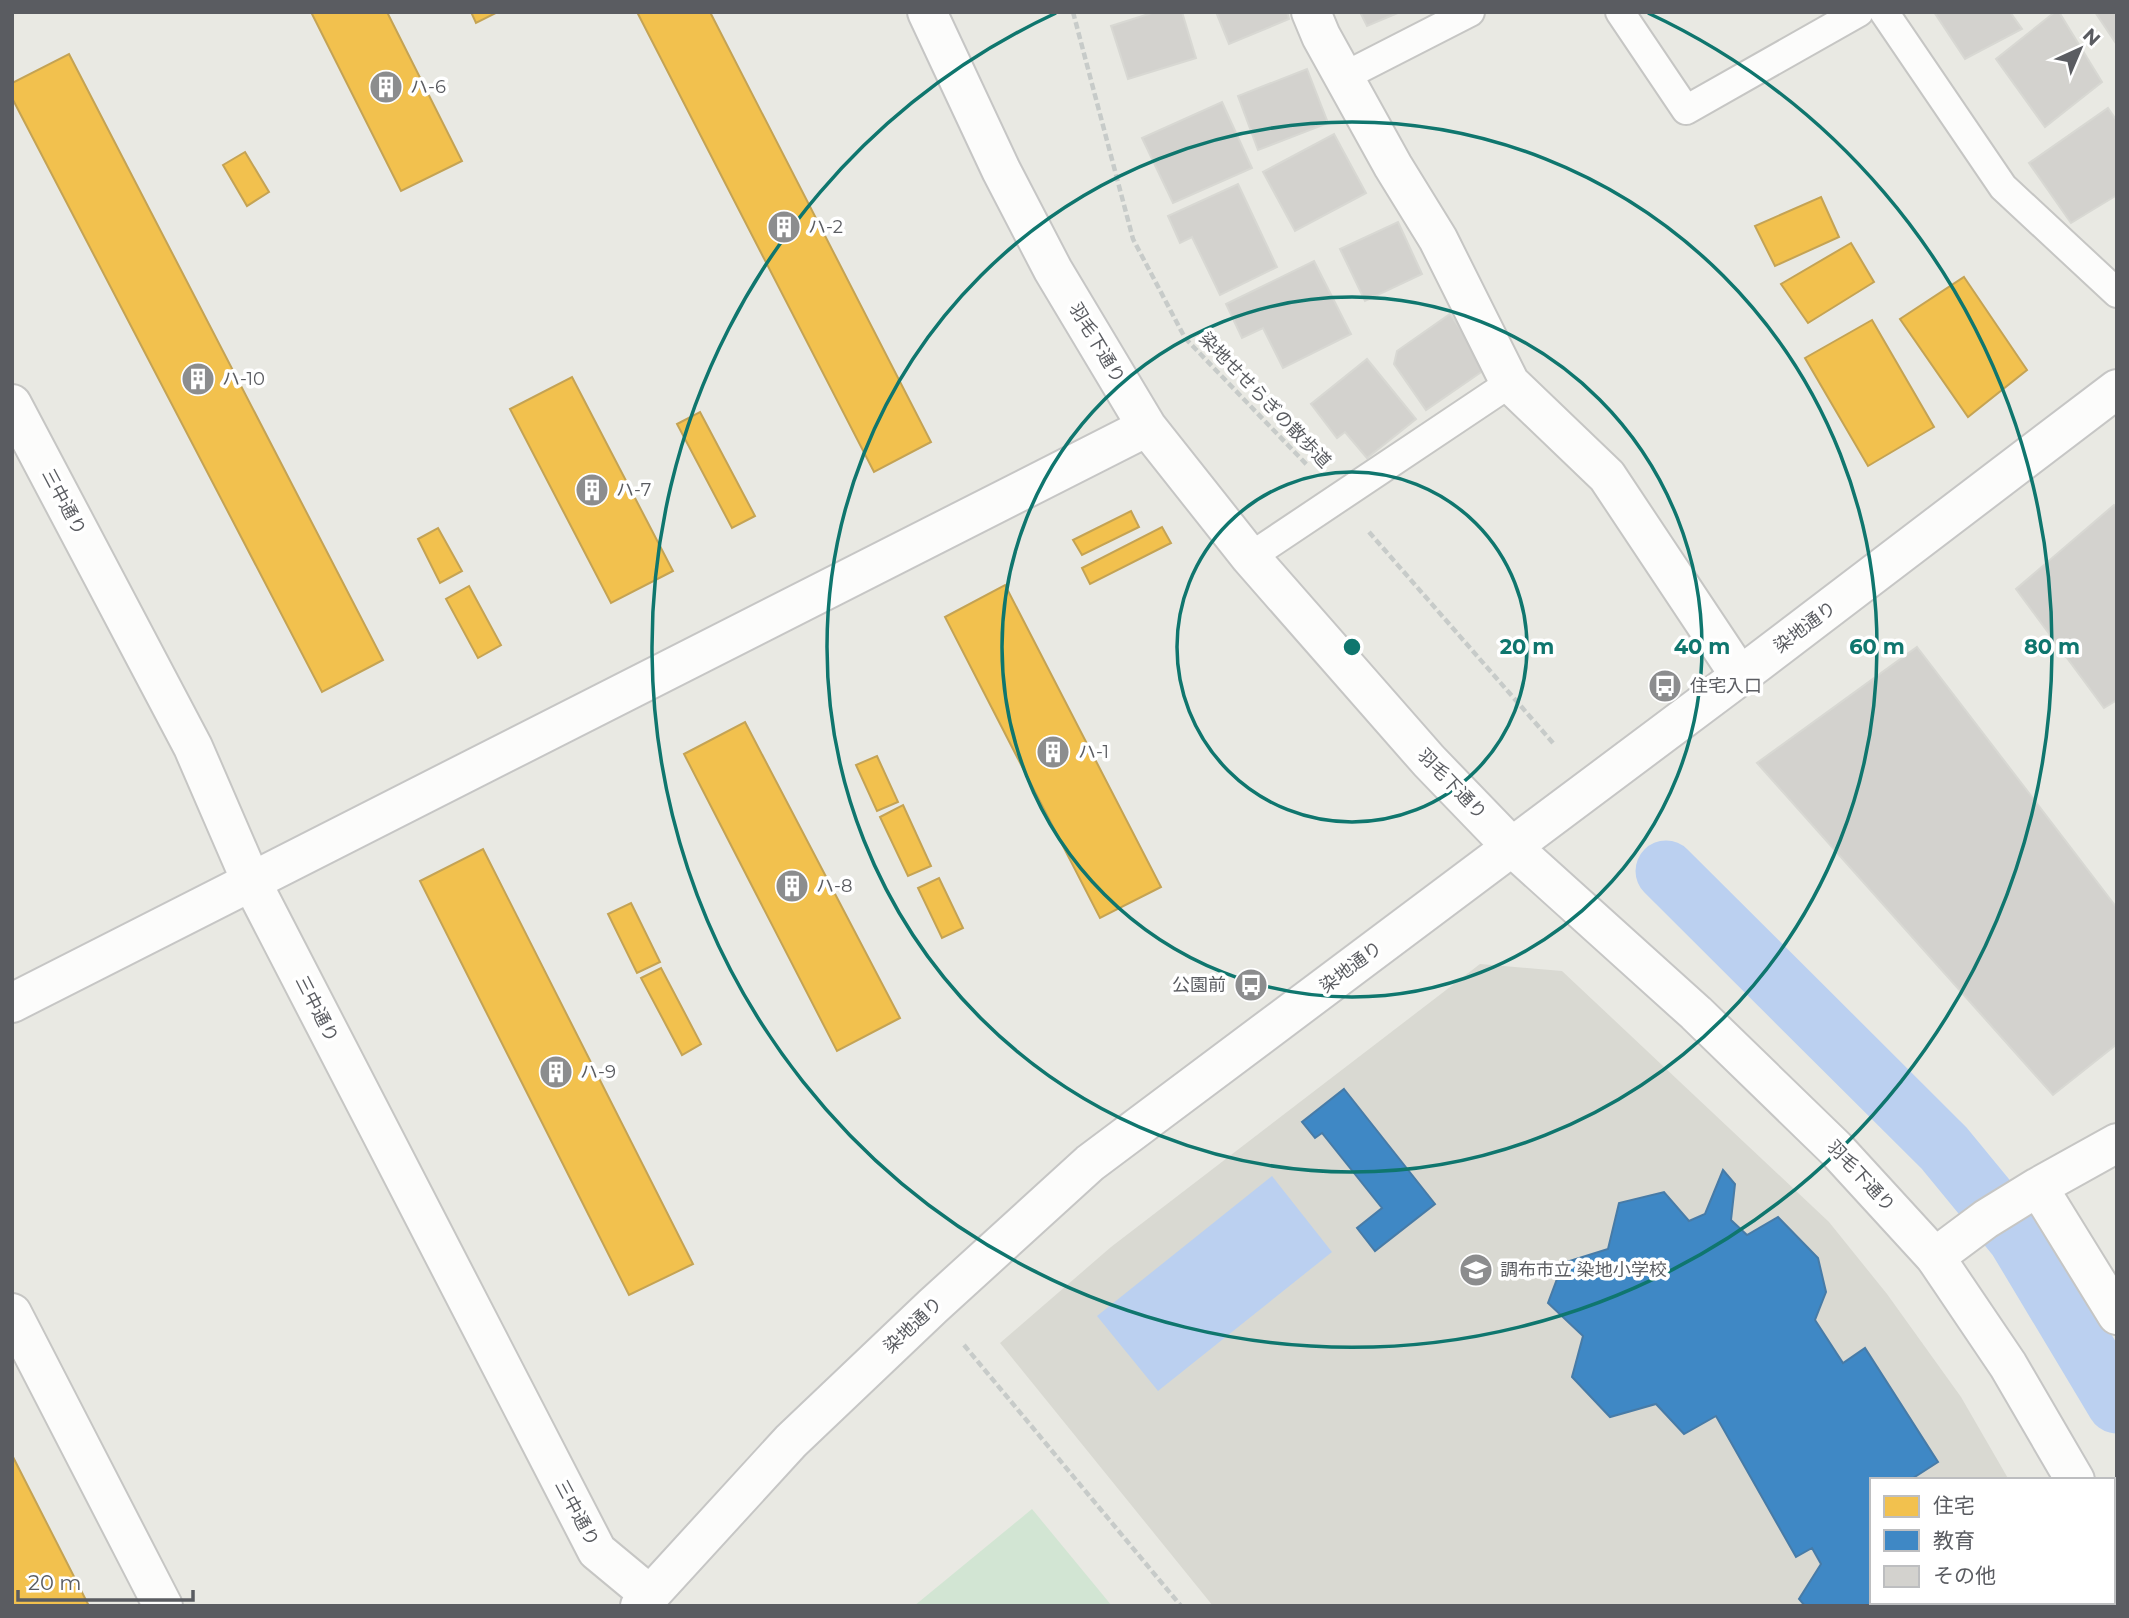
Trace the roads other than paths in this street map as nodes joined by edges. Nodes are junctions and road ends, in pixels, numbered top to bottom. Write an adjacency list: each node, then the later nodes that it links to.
1 (927, 12): 12 (street, 羽毛下通り)
2 (1311, 12): 7 (street)
3 (1470, 12): 7 (lane)
4 (1620, 12): 5 (lane)
5 (1859, 12)
6 (1884, 12): 8 (lane)
7 (1343, 77): 9 (street)
8 (2117, 293)
9 (1510, 383): 13 (lane); 14 (street)
10 (2117, 389): 14 (street, 染地通り)
11 (12, 404): 16 (street, 三中通り)
12 (1147, 427): 13 (street, 羽毛下通り); 16 (street)
13 (1250, 558): 15 (street, 羽毛下通り)
14 (1741, 676): 15 (street, 染地通り)
15 (1512, 847): 20 (street, 羽毛下通り); 24 (street, 染地通り)
16 (251, 881): 17 (street); 24 (street, 三中通り)
17 (12, 1003)
18 (2117, 1143): 19 (street)
19 (2034, 1190): 20 (street); 22 (street)
20 (1935, 1257): 23 (street, 羽毛下通り)
21 (12, 1313): 25 (street)
22 (2117, 1315)
23 (2074, 1478)
24 (645, 1600)
25 (163, 1606)

